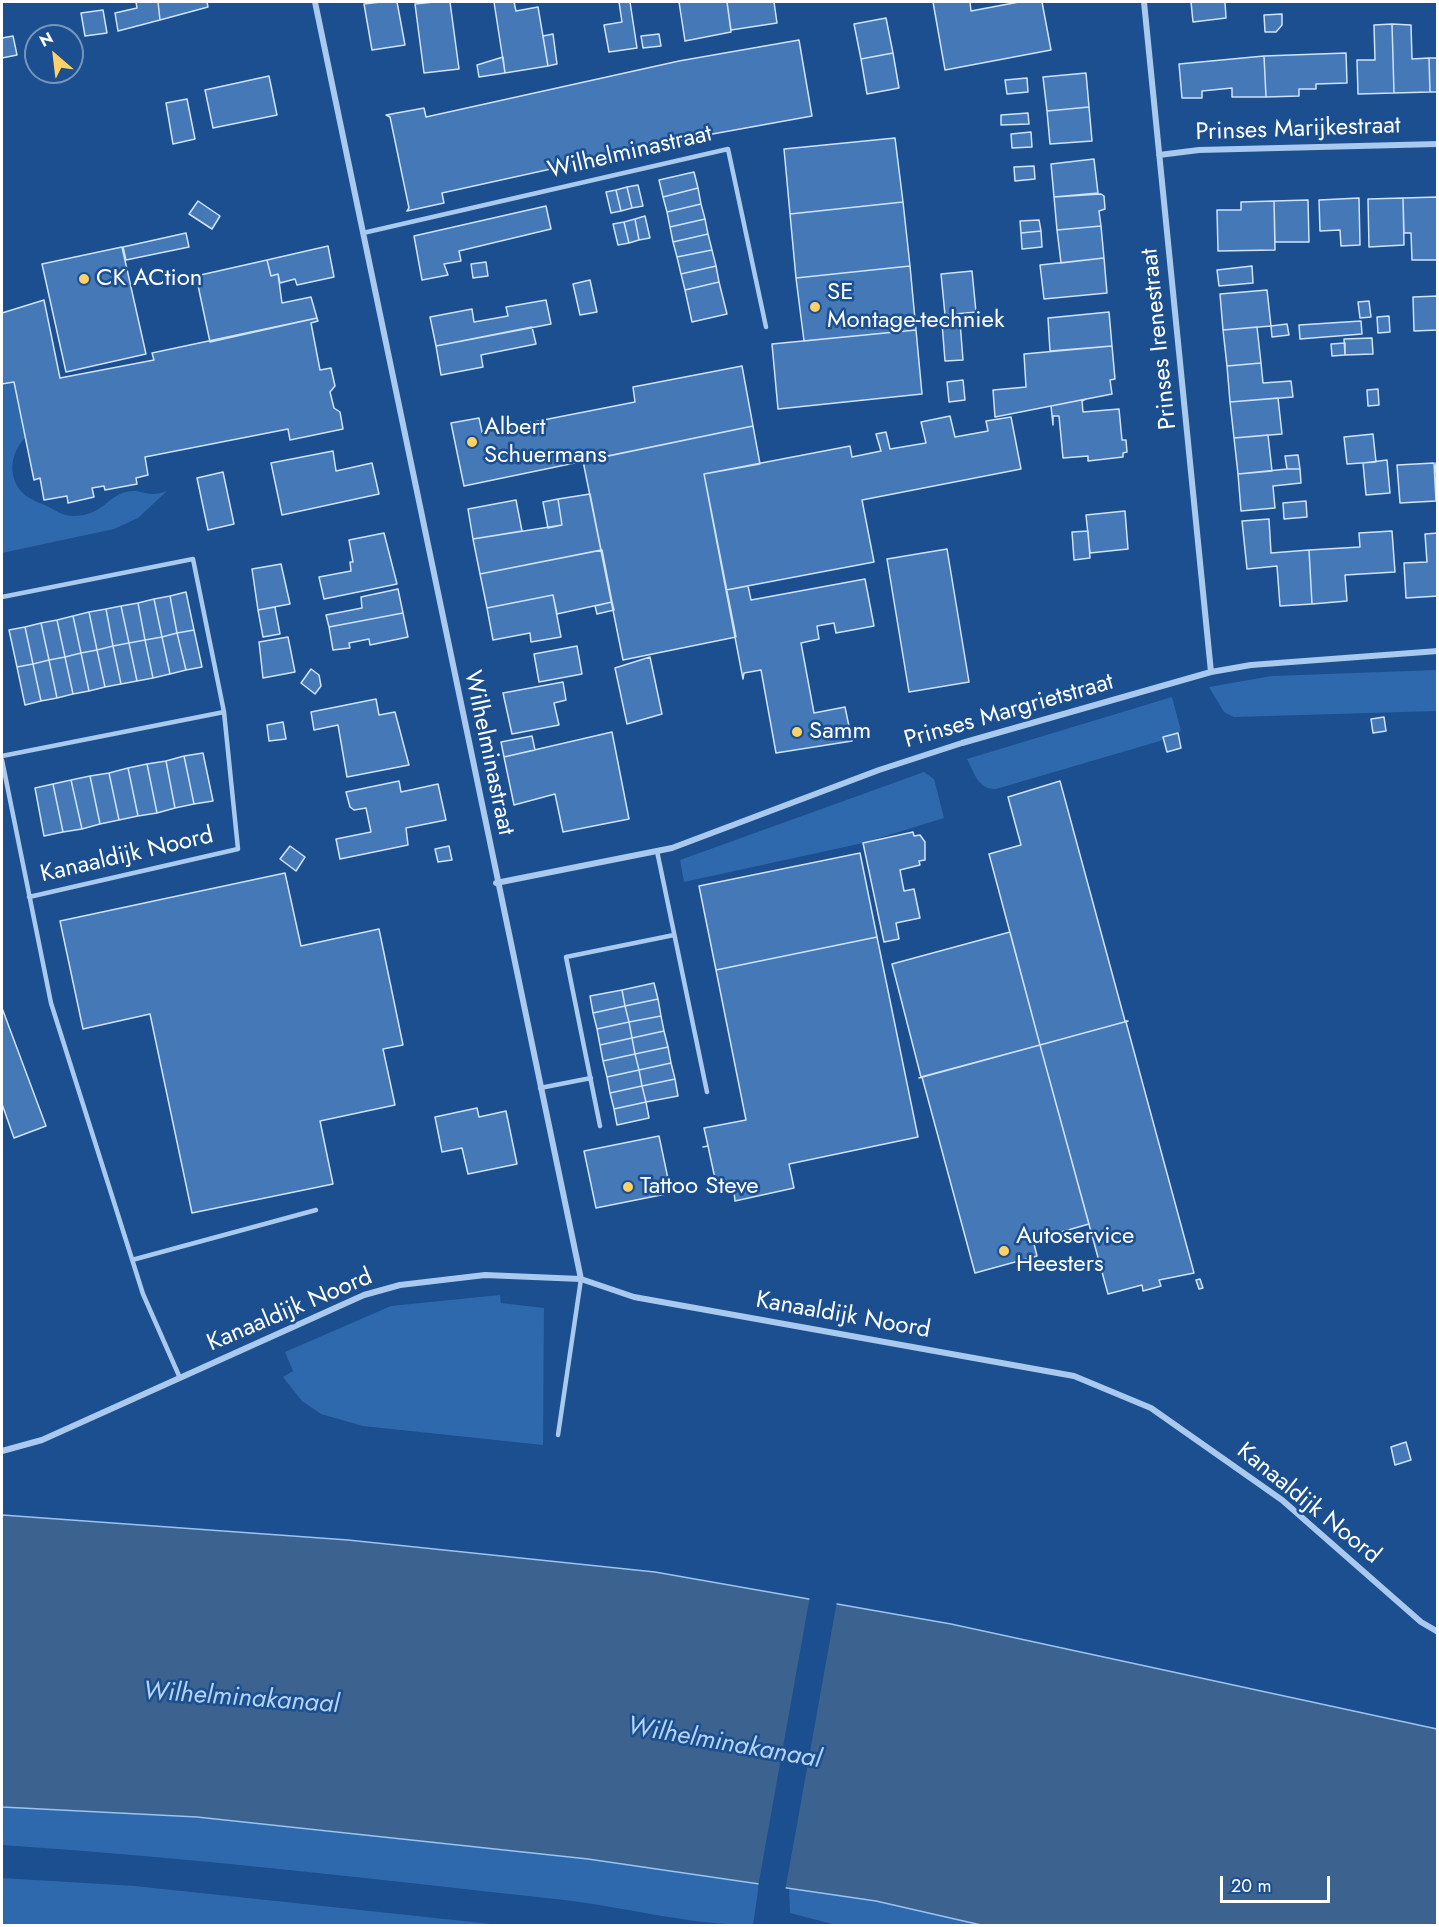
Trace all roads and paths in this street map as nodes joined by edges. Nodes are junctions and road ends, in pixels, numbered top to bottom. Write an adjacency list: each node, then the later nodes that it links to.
1 (315, 2): 5 (street, Wilhelminastraat)
2 (1144, 2): 4 (street, Prinses Irenestraat)
3 (1437, 144): 4 (street, Prinses Marijkestraat)
4 (1159, 155): 9 (street, Prinses Irenestraat)
5 (363, 233): 6 (lane, Wilhelminastraat); 13 (street, Wilhelminastraat)
6 (766, 327)
7 (2, 597): 10 (lane, Kanaaldijk Noord)
8 (1437, 651): 9 (street, Prinses Margrietstraat)
9 (1211, 672): 12 (street, Prinses Margrietstraat)
10 (224, 712): 11 (lane, Kanaaldijk Noord); 14 (lane, Kanaaldijk Noord)
11 (2, 758): 14 (lane, Kanaaldijk Noord)
12 (657, 851): 13 (street, Prinses Margrietstraat); 15 (lane)
13 (496, 883): 17 (street, Wilhelminastraat)
14 (29, 897): 21 (lane, Kanaaldijk Noord)
15 (674, 935): 16 (lane); 18 (lane)
16 (591, 1078): 17 (lane); 19 (lane)
17 (540, 1088): 22 (street, Wilhelminastraat)
18 (707, 1092)
19 (600, 1126)
20 (316, 1210): 21 (lane)
21 (132, 1260): 23 (lane, Kanaaldijk Noord)
22 (581, 1279): 23 (street, Kanaaldijk Noord); 24 (lane); 26 (street, Kanaaldijk Noord)
23 (180, 1378): 25 (street, Kanaaldijk Noord)
24 (558, 1435)
25 (2, 1451)
26 (1437, 1632)

